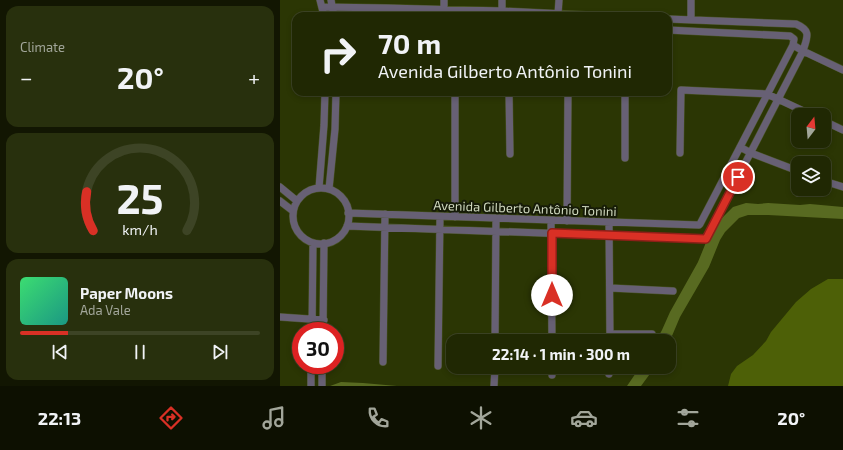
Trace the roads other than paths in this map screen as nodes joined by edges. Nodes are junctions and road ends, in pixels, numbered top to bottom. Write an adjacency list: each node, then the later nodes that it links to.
1 (387, 0): 8 (street)
2 (444, 0): 9 (street)
3 (502, 0): 10 (street)
4 (558, 0): 12 (street)
5 (691, 0): 14 (street)
6 (321, 4): 7 (street)
7 (332, 4): 8 (street)
8 (387, 8): 9 (street)
9 (444, 10): 10 (street)
10 (502, 11): 11 (street)
11 (521, 12)
12 (558, 12)
13 (672, 19): 14 (street)
14 (692, 20): 17 (street)
15 (672, 30): 16 (street)
16 (794, 42): 17 (street); 19 (street)
17 (802, 51): 18 (street); 26 (street)
18 (843, 70)
19 (767, 94): 26 (street); 30 (street); 32 (street)
20 (325, 96): 39 (street)
21 (336, 96): 40 (street)
22 (455, 96): 47 (street)
23 (509, 96): 33 (street)
24 (568, 96): 50 (street)
25 (624, 96): 34 (street)
26 (778, 98): 27 (street); 31 (street)
27 (798, 108)
28 (831, 124): 29 (street)
29 (843, 130)
30 (740, 147): 31 (street); 51 (street, Avenida Gilberto Antônio Tonini)
31 (751, 152): 35 (street); 57 (street, Avenida Gilberto Antônio Tonini)
32 (680, 153)
33 (510, 154)
34 (625, 158)
35 (791, 168)
36 (831, 184): 38 (street)
37 (280, 187): 42 (street)
38 (843, 187)
39 (319, 188): 40 (street); 42 (street)
40 (330, 189): 44 (street)
41 (280, 201): 43 (street)
42 (297, 201): 43 (street)
43 (293, 210): 58 (street)
44 (348, 213): 45 (street, Avenida Gilberto Antônio Tonini); 52 (street)
45 (385, 214): 46 (street, Avenida Gilberto Antônio Tonini); 53 (street)
46 (440, 216): 47 (street, Avenida Gilberto Antônio Tonini); 54 (street)
47 (454, 217): 48 (street, Avenida Gilberto Antônio Tonini)
48 (496, 219): 49 (street, Avenida Gilberto Antônio Tonini); 55 (street)
49 (551, 220): 50 (street, Avenida Gilberto Antônio Tonini); 56 (street)
50 (567, 221): 51 (street, Avenida Gilberto Antônio Tonini)
51 (609, 223): 57 (street)
52 (347, 226): 53 (street, Avenida Gilberto Antônio Tonini); 59 (street)
53 (384, 226): 54 (street, Avenida Gilberto Antônio Tonini); 68 (street)
54 (440, 229): 55 (street, Avenida Gilberto Antônio Tonini); 69 (street)
55 (496, 231): 56 (street, Avenida Gilberto Antônio Tonini); 65 (street)
56 (552, 233): 57 (street, Avenida Gilberto Antônio Tonini); 66 (street)
57 (610, 235): 60 (street)
58 (313, 242): 59 (street); 63 (street)
59 (324, 243): 64 (street)
60 (610, 288): 61 (street); 67 (street)
61 (672, 291)
62 (280, 317): 63 (street)
63 (313, 320): 64 (street)
64 (324, 320)
65 (495, 334)
66 (552, 334)
67 (610, 334)
68 (383, 362)
69 (438, 366)
70 (311, 374): 73 (street)
71 (322, 374): 74 (street)
72 (495, 374): 75 (street)
73 (311, 386)
74 (322, 386)
75 (494, 386)

